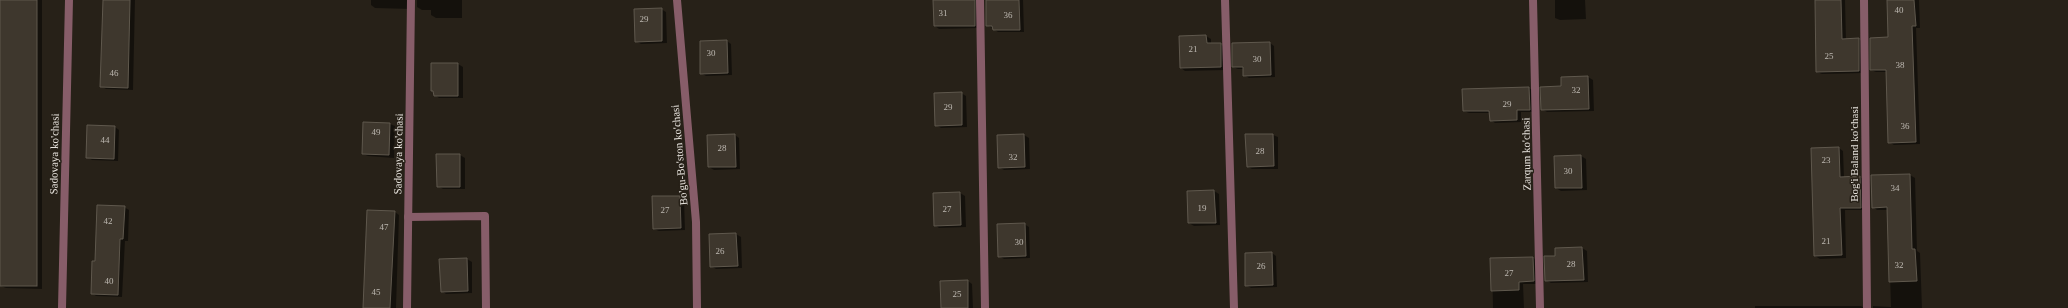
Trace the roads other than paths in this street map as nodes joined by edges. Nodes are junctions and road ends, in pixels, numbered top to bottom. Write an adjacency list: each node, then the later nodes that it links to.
1 (69, 0): 9 (street, Sadovaya ko'chasi)
2 (411, 0): 8 (street, Sadovaya ko'chasi)
3 (677, 0): 12 (street, Bo'gu-Bo'ston ko'chasi)
4 (980, 0): 13 (street)
5 (1225, 0): 14 (street)
6 (1534, 0): 15 (street, Zarqum ko'chasi)
7 (1864, 0): 16 (street, Bog'i Baland ko'chasi)
8 (408, 217): 10 (street, Sadovaya ko'chasi); 11 (street)
9 (62, 308)
10 (407, 308)
11 (486, 308)
12 (697, 308)
13 (986, 308)
14 (1234, 308)
15 (1540, 308)
16 (1867, 308)

